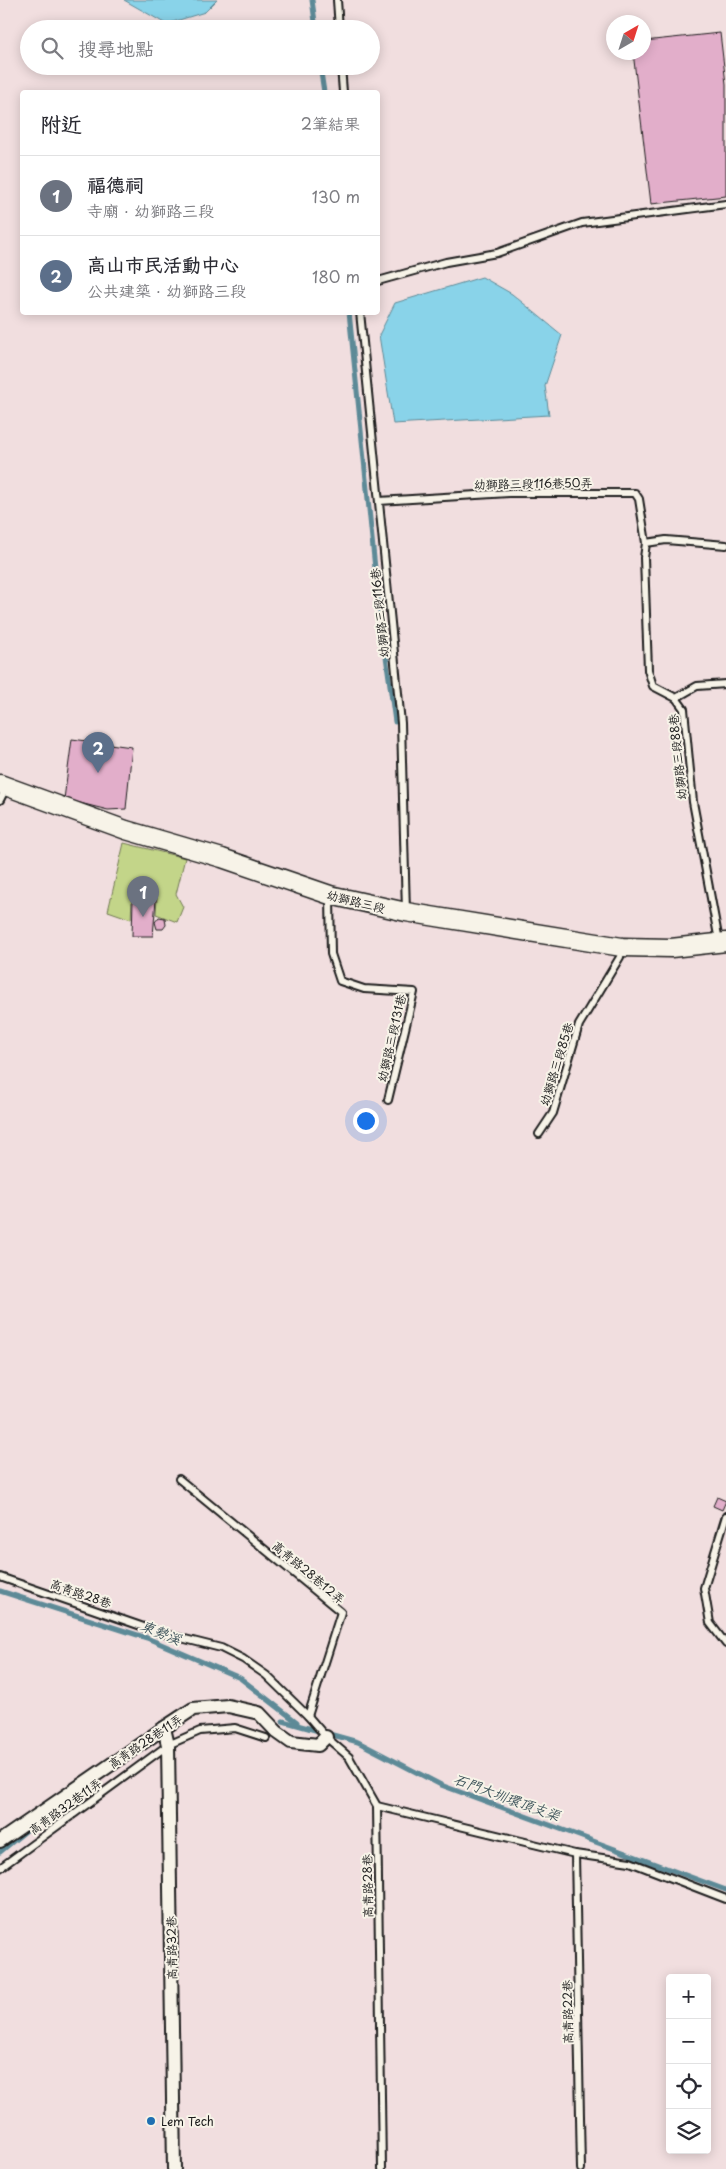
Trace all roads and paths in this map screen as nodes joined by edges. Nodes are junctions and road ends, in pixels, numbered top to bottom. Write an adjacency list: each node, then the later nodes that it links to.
1 (336, 0): 2 (lane)
2 (338, 20)
3 (342, 75): 4 (lane)
4 (343, 90)
5 (726, 204): 6 (lane)
6 (380, 280)
7 (360, 315): 8 (lane, 幼獅路三段116巷)
8 (379, 501): 9 (lane, 幼獅路三段116巷50弄); 15 (lane, 幼獅路三段116巷)
9 (646, 543): 10 (lane); 12 (lane, 幼獅路三段88巷)
10 (726, 545)
11 (726, 684): 12 (lane)
12 (676, 698): 16 (lane, 幼獅路三段88巷)
13 (2, 791): 14 (street, 幼獅路三段)
14 (330, 895): 15 (street, 幼獅路三段); 18 (lane, 幼獅路三段131巷)
15 (406, 912): 17 (street, 幼獅路三段)
16 (723, 942): 17 (street, 幼獅路三段)
17 (622, 947): 19 (lane, 幼獅路三段85巷)
18 (388, 1100)
19 (539, 1134)
20 (179, 1479): 24 (lane, 高青路28巷12弄)
21 (726, 1516): 23 (lane)
22 (0, 1577): 24 (lane, 高青路28巷)
23 (726, 1644)
24 (308, 1716): 26 (lane, 高青路28巷)
25 (164, 1728): 26 (street, 高青路28巷11弄); 28 (street, 高青路32巷); 30 (street, 高青路28巷11弄)
26 (326, 1737): 29 (lane, 高青路28巷)
27 (266, 1738): 28 (lane, 高青路32巷11弄)
28 (168, 1745): 32 (lane, 高青路32巷11弄); 34 (street, 高青路32巷)
29 (377, 1806): 31 (lane); 35 (lane, 高青路28巷)
30 (0, 1841)
31 (575, 1854): 33 (lane); 36 (lane, 高青路22巷)
32 (0, 1868)
33 (726, 1899)
34 (174, 2169)
35 (382, 2169)
36 (581, 2169)

